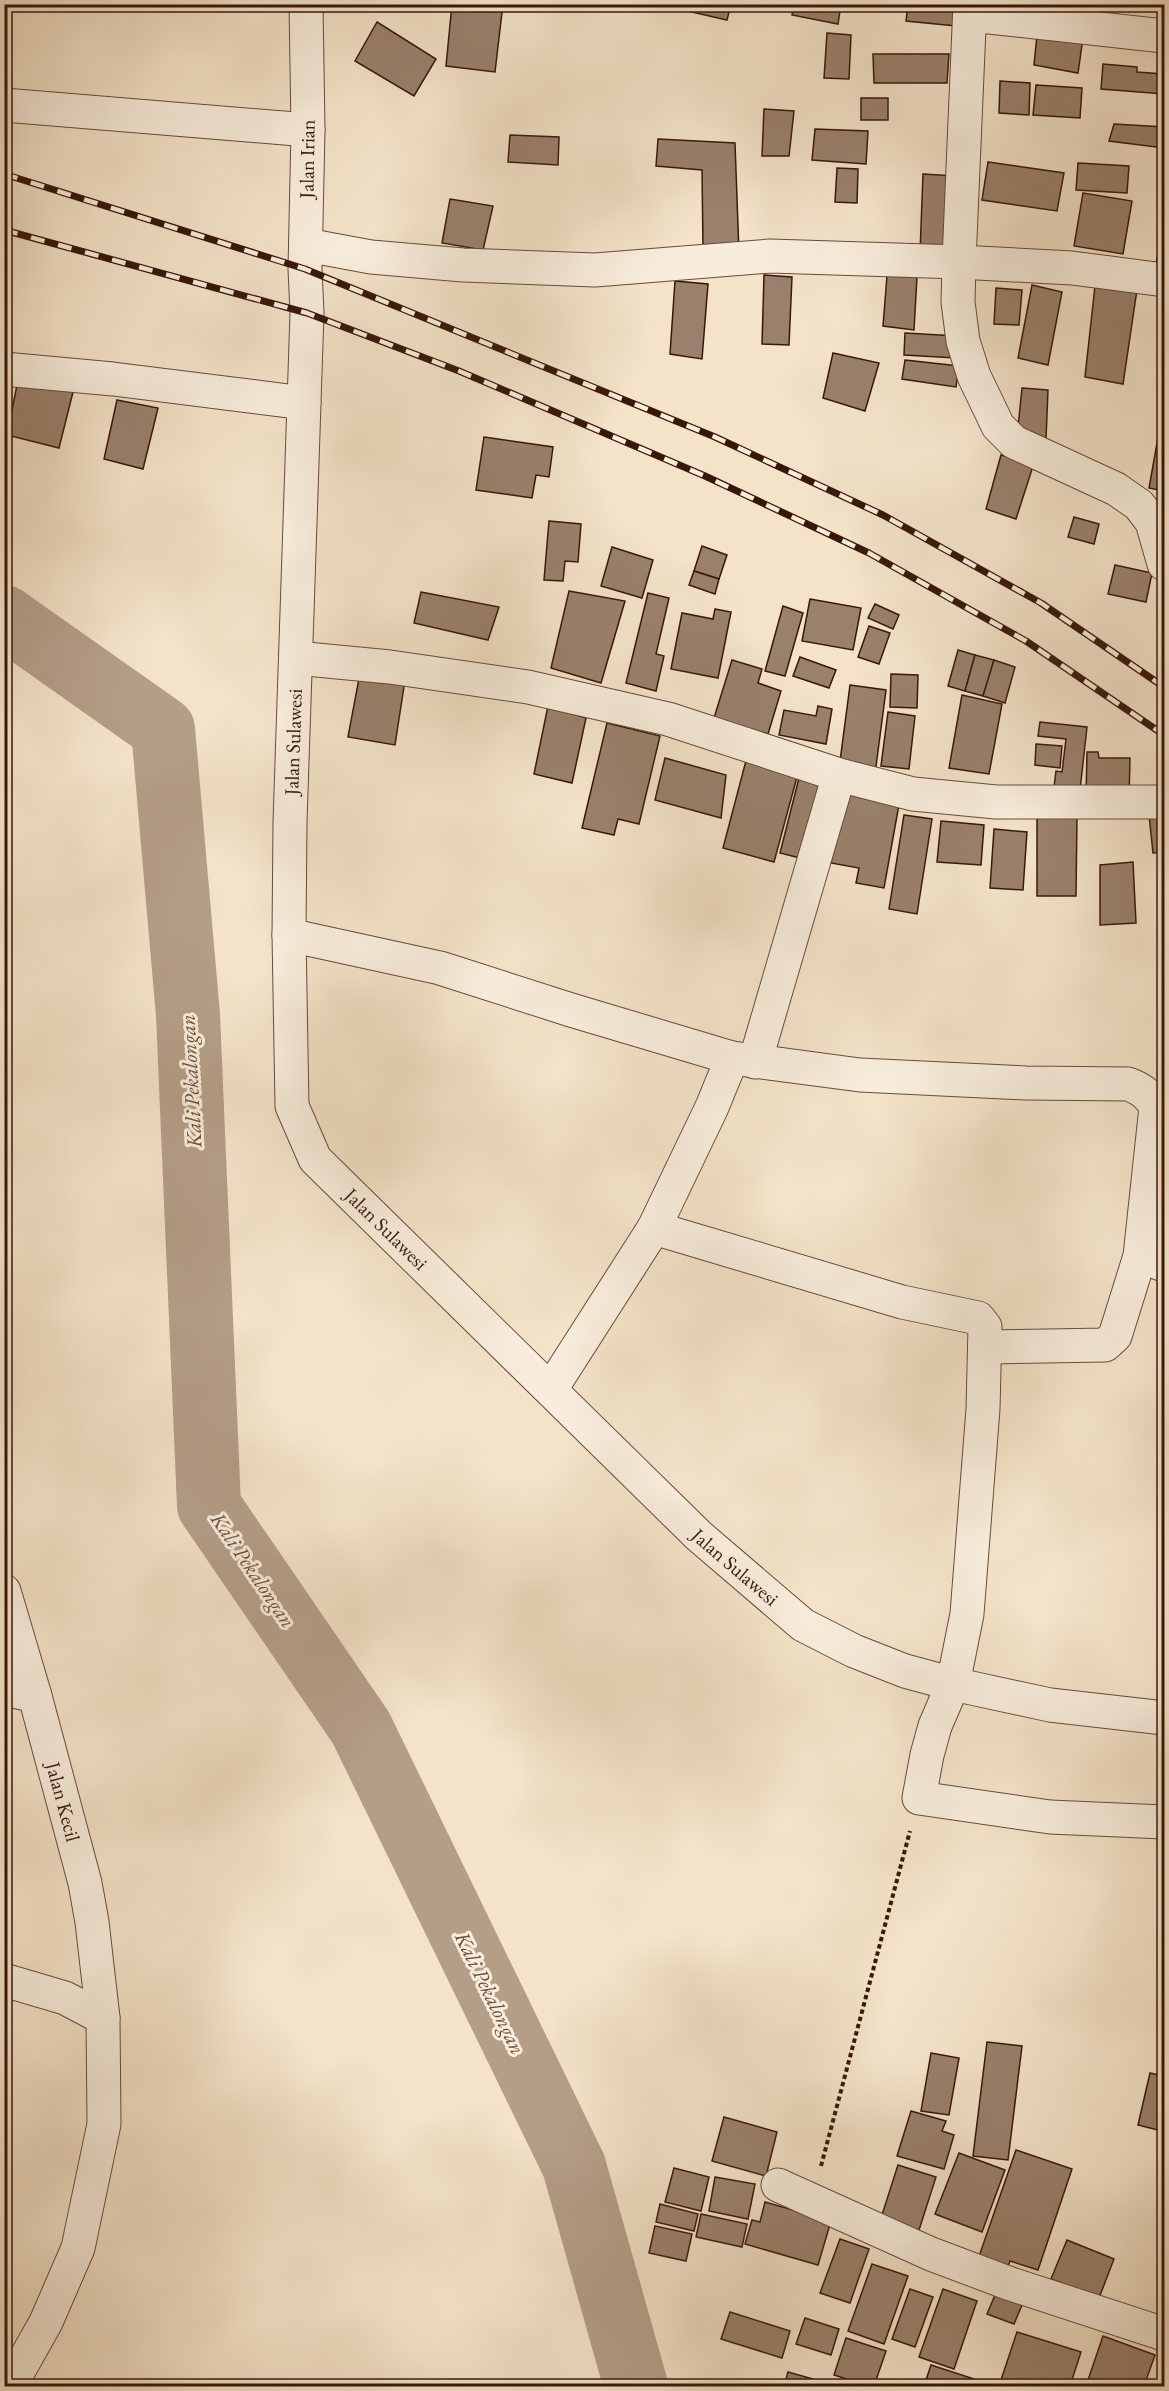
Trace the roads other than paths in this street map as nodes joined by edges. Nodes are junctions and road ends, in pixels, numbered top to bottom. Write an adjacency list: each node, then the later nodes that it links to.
1 (306, 4): 5 (street, Jalan Irian)
2 (970, 10): 3 (street); 7 (street)
3 (1164, 36)
4 (4, 105): 5 (street)
5 (308, 130): 6 (street, Jalan Irian)
6 (306, 245): 7 (street); 9 (street, Jalan Irian)
7 (959, 262): 8 (street); 12 (street)
8 (1164, 280)
9 (307, 313): 11 (street, Jalan Sulawesi)
10 (4, 369): 11 (street)
11 (304, 403): 13 (street, Jalan Sulawesi)
12 (1164, 564)
13 (296, 658): 14 (street); 16 (street, Jalan Sulawesi)
14 (839, 775): 15 (street); 17 (street)
15 (1155, 802)
16 (290, 935): 17 (street); 21 (street, Jalan Sulawesi)
17 (743, 1060): 18 (street); 19 (street)
18 (654, 1228): 20 (street); 21 (street)
19 (1152, 1261): 20 (street)
20 (986, 1347): 23 (street)
21 (551, 1389): 23 (street, Jalan Sulawesi)
22 (4, 1591): 24 (street, Jalan Kecil)
23 (953, 1684): 25 (street, Jalan Sulawesi); 26 (street)
24 (20, 1693): 28 (street, Jalan Kecil)
25 (1164, 1718)
26 (1164, 1822)
27 (4, 1980): 28 (street)
28 (103, 2018): 31 (street, Jalan Kecil)
29 (778, 2185): 30 (street)
30 (1164, 2334)
31 (10, 2386)

